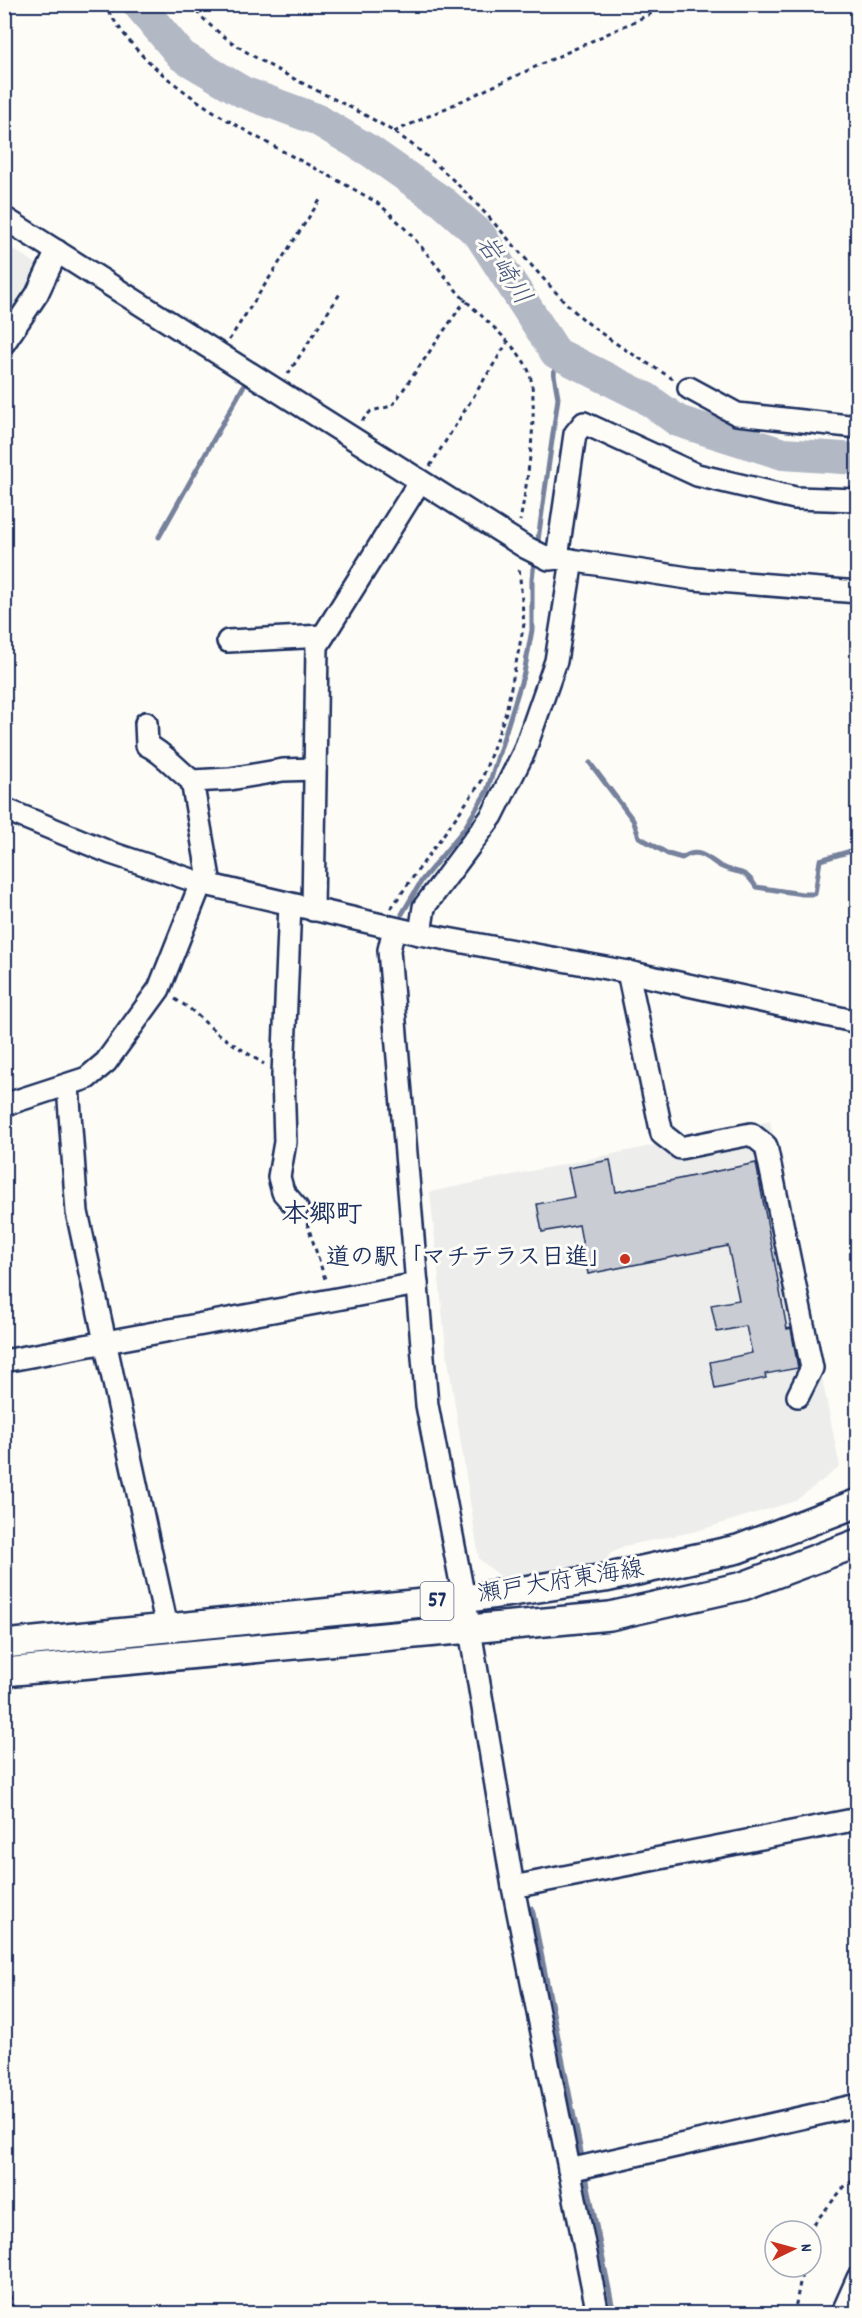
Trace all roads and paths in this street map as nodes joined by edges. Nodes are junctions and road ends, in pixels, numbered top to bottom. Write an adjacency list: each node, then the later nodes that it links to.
1 (104, 4): 8 (path)
2 (191, 4): 4 (path)
3 (672, 4): 4 (path)
4 (394, 132): 13 (path)
5 (322, 197): 12 (path)
6 (4, 218): 7 (street)
7 (57, 251): 10 (street); 12 (street)
8 (456, 291): 11 (path); 16 (path)
9 (341, 292): 14 (path)
10 (4, 343)
11 (507, 343): 17 (path); 19 (path)
12 (220, 354): 14 (street)
13 (689, 388): 15 (street)
14 (277, 390): 16 (street)
15 (858, 427)
16 (348, 434): 17 (street)
17 (420, 481): 19 (street); 22 (street)
18 (858, 500): 20 (street)
19 (521, 544): 20 (street); 31 (path)
20 (559, 559): 21 (street); 32 (street)
21 (858, 592)
22 (323, 636): 23 (street); 25 (street)
23 (228, 641)
24 (146, 723): 26 (street)
25 (315, 769): 26 (street); 30 (street)
26 (192, 780): 28 (street)
27 (4, 809): 28 (street)
28 (205, 883): 29 (street); 34 (street)
29 (290, 904): 30 (street); 36 (street)
30 (313, 910): 31 (street)
31 (386, 926): 32 (street); 40 (street)
32 (420, 934): 33 (street)
33 (628, 972): 35 (street); 44 (street)
34 (159, 989): 36 (path); 37 (street)
35 (858, 1022)
36 (283, 1076): 39 (street)
37 (68, 1086): 38 (street); 42 (street)
38 (4, 1105)
39 (297, 1208): 41 (path)
40 (417, 1284): 41 (street); 47 (street)
41 (332, 1298): 42 (street)
42 (106, 1341): 43 (street); 48 (street)
43 (4, 1361)
44 (798, 1396)
45 (858, 1503): 47 (main road, 瀬戸大府東海線 / 57)
46 (858, 1543): 49 (main road, 瀬戸大府東海線 / 57)
47 (464, 1599): 48 (main road, 瀬戸大府東海線 / 57); 49 (street)
48 (167, 1628): 50 (main road, 瀬戸大府東海線 / 57)
49 (470, 1629): 51 (main road, 瀬戸大府東海線 / 57); 53 (street)
50 (4, 1644)
51 (4, 1672)
52 (858, 1819): 53 (street)
53 (513, 1887): 55 (street)
54 (858, 2105): 55 (street)
55 (569, 2170): 62 (street)
56 (858, 2177): 57 (path)
57 (818, 2219)
58 (4, 2269): 61 (path)
59 (858, 2278): 64 (street)
60 (801, 2279): 63 (path)
61 (14, 2313)
62 (598, 2313)
63 (794, 2313)
64 (842, 2313)

